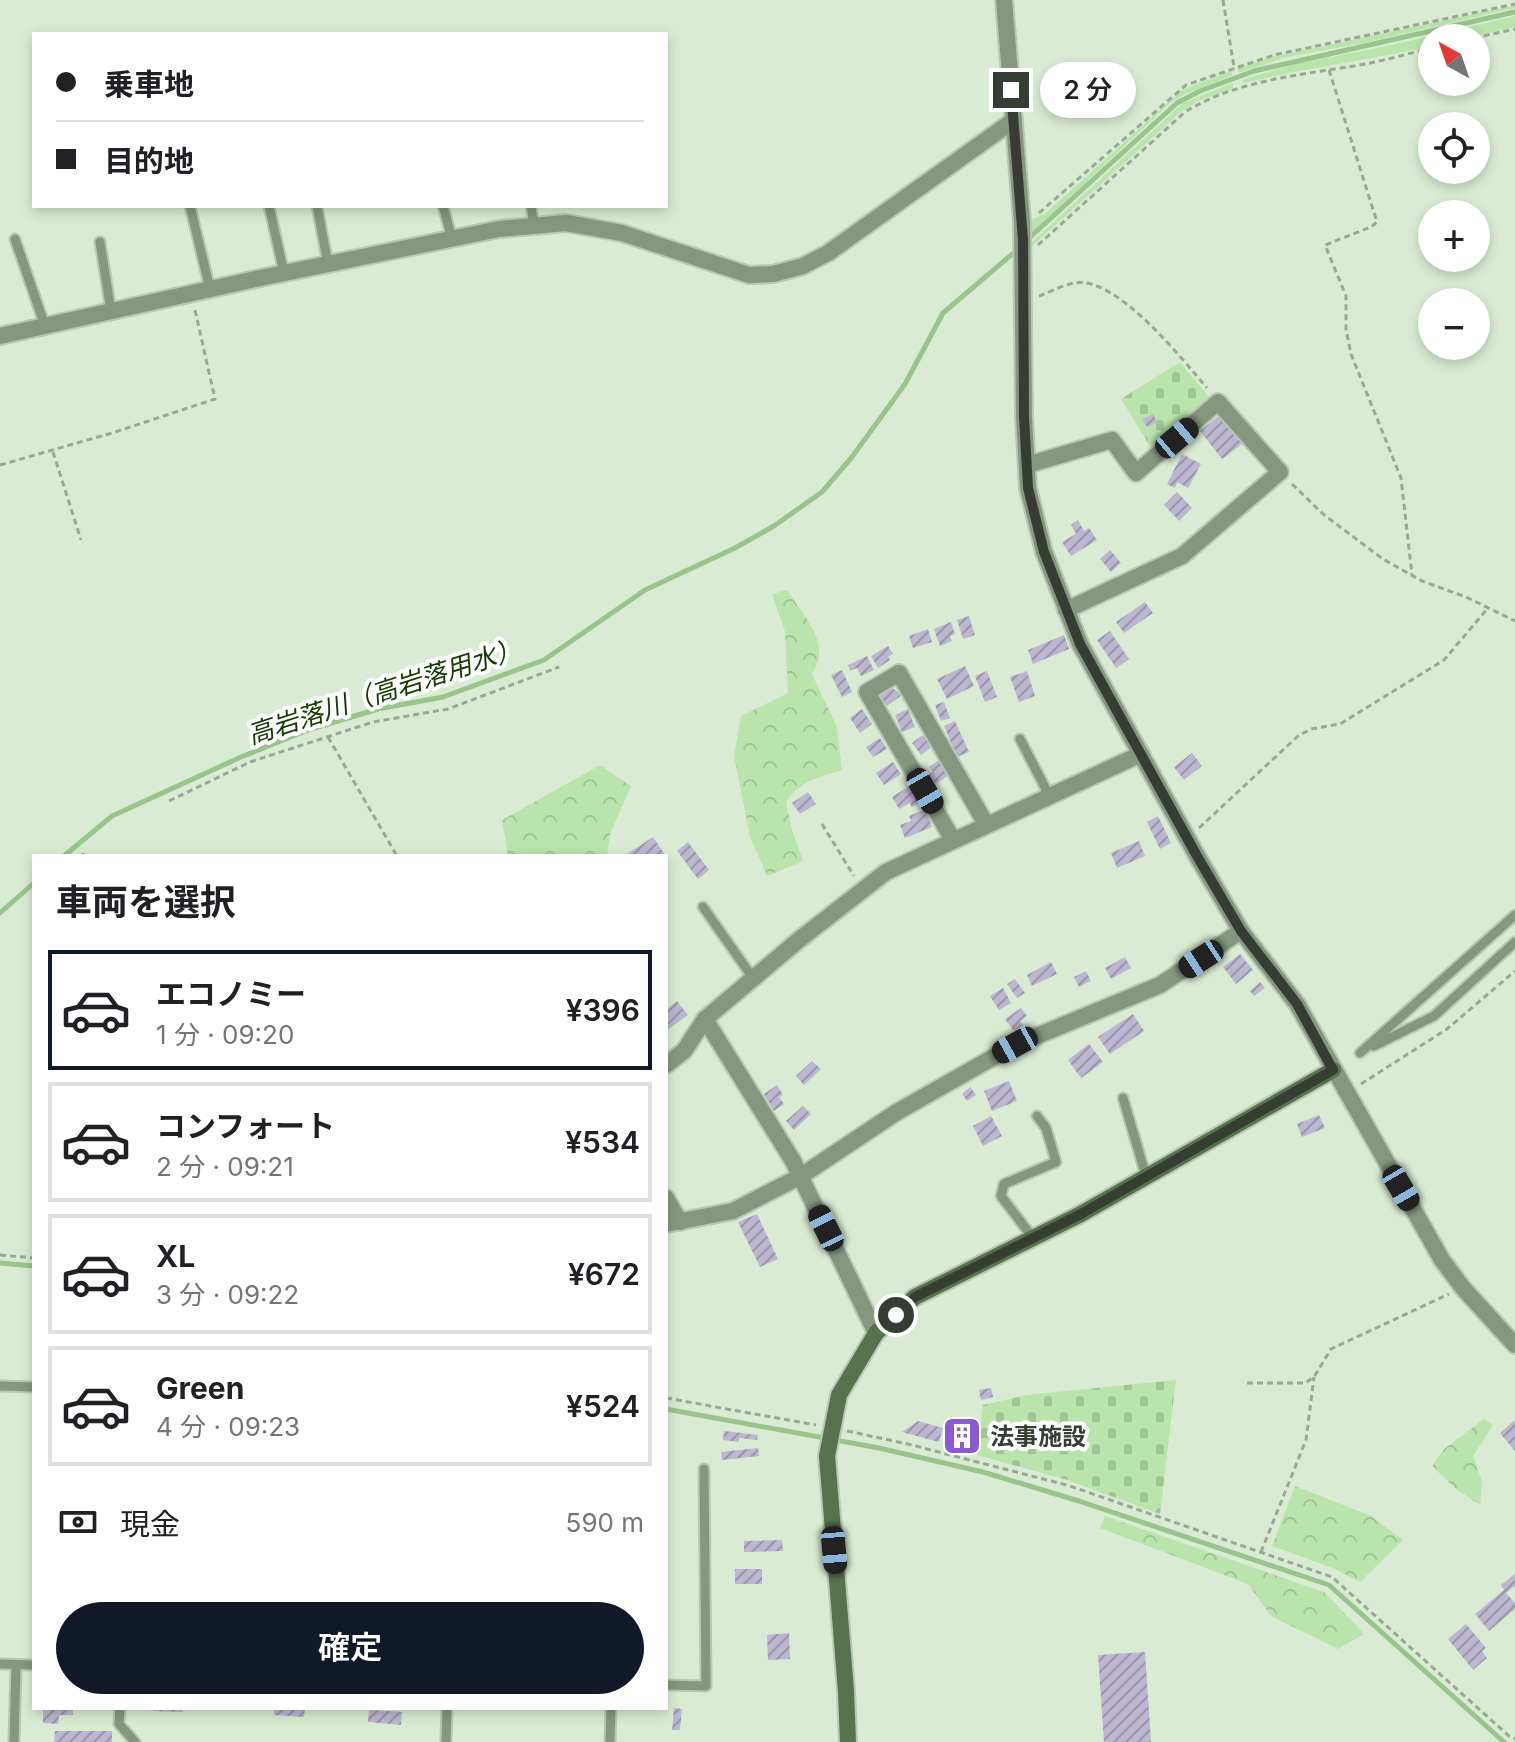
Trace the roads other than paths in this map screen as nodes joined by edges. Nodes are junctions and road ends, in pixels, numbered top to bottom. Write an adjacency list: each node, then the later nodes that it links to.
1 (1004, 0): 2 (street)
2 (1014, 120): 8 (street); 18 (street)
3 (190, 208): 14 (lane)
4 (269, 208): 13 (lane)
5 (317, 208): 12 (lane)
6 (444, 208): 10 (lane)
7 (531, 208): 8 (lane)
8 (534, 226): 10 (street)
9 (15, 239): 16 (lane)
10 (452, 239): 12 (street)
11 (100, 242): 15 (lane)
12 (328, 264): 13 (street)
13 (284, 273): 14 (street)
14 (210, 289): 15 (street)
15 (111, 311): 16 (street)
16 (45, 326): 17 (street)
17 (0, 336)
18 (1027, 465): 19 (street); 19 (street)
19 (1066, 610): 21 (street)
20 (1020, 739): 22 (lane)
21 (1141, 754): 22 (street); 27 (street)
22 (1050, 797): 23 (street)
23 (986, 824): 24 (street); 24 (street)
24 (953, 840): 29 (street)
25 (703, 907): 29 (lane)
26 (1515, 915): 28 (lane)
27 (1241, 931): 32 (street); 35 (street)
28 (1515, 942)
29 (753, 978): 30 (street)
30 (705, 1019): 31 (street); 35 (street)
31 (668, 1063)
32 (1333, 1070): 36 (street); 40 (street)
33 (1123, 1098): 36 (lane)
34 (1037, 1116): 38 (lane)
35 (801, 1176): 37 (street); 39 (street)
36 (1146, 1176): 38 (street)
37 (673, 1223)
38 (1033, 1238): 39 (street)
39 (876, 1333): 55 (street)
40 (1515, 1345)
41 (0, 1386): 42 (lane)
42 (32, 1387)
43 (704, 1469): 47 (lane)
44 (0, 1664): 45 (lane)
45 (16, 1665): 46 (lane); 51 (lane)
46 (32, 1665)
47 (668, 1685)
48 (120, 1710): 52 (lane)
49 (447, 1710): 53 (lane)
50 (611, 1710): 54 (lane)
51 (14, 1742)
52 (135, 1742)
53 (446, 1742)
54 (610, 1742)
55 (848, 1742)

